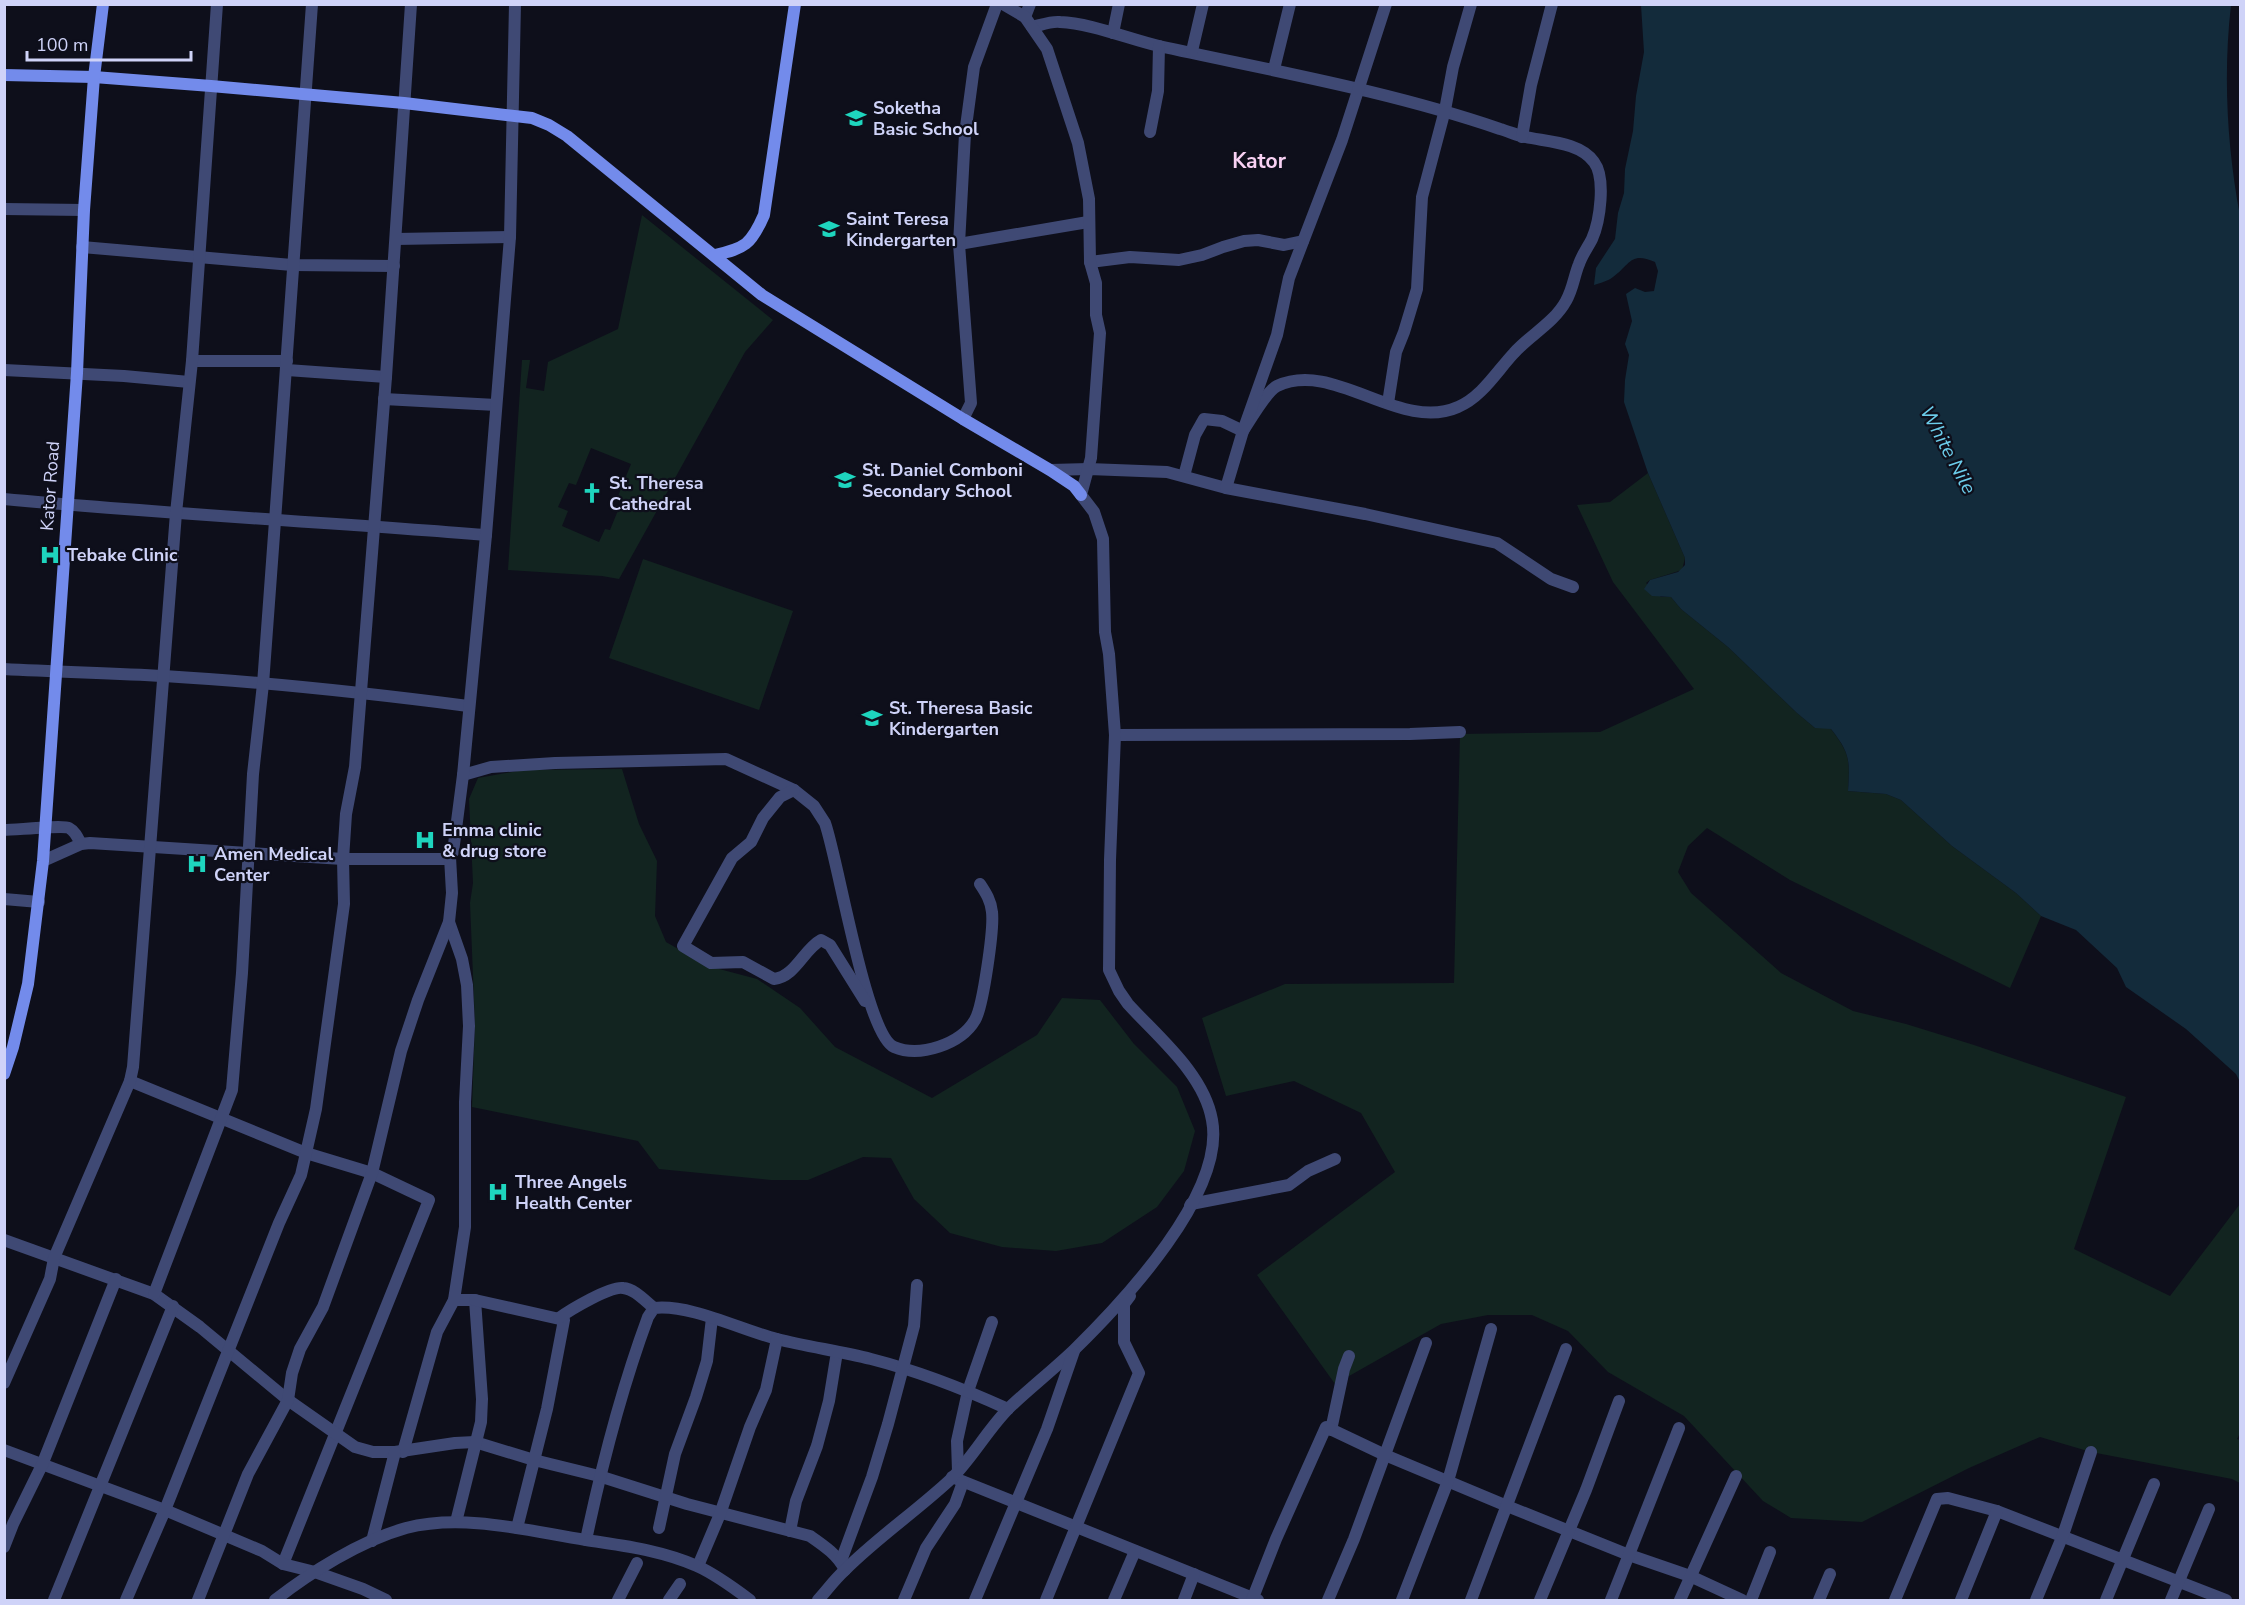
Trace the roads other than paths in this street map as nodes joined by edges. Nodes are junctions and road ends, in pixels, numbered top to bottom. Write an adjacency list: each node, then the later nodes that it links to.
1 (103, 4): 22 (street, Kator Road)
2 (217, 4): 23 (street)
3 (312, 4): 25 (street)
4 (411, 4): 26 (street)
5 (515, 4): 28 (street)
6 (795, 4): 39 (street)
7 (997, 4): 37 (street)
8 (1003, 4): 16 (street)
9 (1030, 4): 16 (street)
10 (1119, 4): 17 (street)
11 (1203, 4): 19 (street)
12 (1290, 4): 20 (street)
13 (1386, 4): 24 (street)
14 (1471, 4): 27 (street)
15 (1551, 4): 30 (street)
16 (1029, 22): 17 (street); 33 (street)
17 (1113, 33): 18 (street)
18 (1159, 46): 19 (street); 29 (street)
19 (1192, 51): 20 (street)
20 (1274, 69): 24 (street)
21 (4, 75): 22 (street)
22 (94, 77): 23 (street); 32 (street, Kator Road)
23 (211, 86): 25 (street); 40 (street)
24 (1359, 90): 27 (street); 36 (street)
25 (305, 95): 26 (street); 42 (street)
26 (404, 103): 28 (street); 35 (street)
27 (1445, 110): 30 (street); 51 (street)
28 (511, 116): 34 (street); 39 (street)
29 (1150, 132)
30 (1522, 137): 51 (street)
31 (4, 209): 32 (street)
32 (84, 210): 38 (street, Kator Road)
33 (1088, 222): 37 (street); 41 (street)
34 (510, 237): 35 (street); 52 (street)
35 (396, 239): 43 (street)
36 (1303, 241): 41 (street); 54 (street)
37 (959, 244): 53 (street)
38 (82, 247): 40 (street); 47 (street, Kator Road)
39 (715, 255): 53 (street)
40 (198, 257): 42 (street); 44 (street)
41 (1090, 262): 55 (street)
42 (292, 266): 43 (street); 45 (street)
43 (394, 266): 48 (street)
44 (192, 361): 45 (street); 49 (street)
45 (287, 366): 48 (street); 63 (street)
46 (4, 370): 47 (street)
47 (77, 373): 49 (street); 61 (street, Kator Road)
48 (386, 376): 50 (street)
49 (189, 382): 62 (street)
50 (384, 399): 52 (street); 64 (street)
51 (1388, 403): 54 (street)
52 (496, 405): 65 (street)
53 (963, 419): 56 (street)
54 (1243, 431): 57 (street); 58 (street)
55 (1089, 469): 56 (street); 57 (street); 59 (street)
56 (1050, 470): 59 (street)
57 (1184, 476): 58 (street)
58 (1226, 488): 66 (street)
59 (1082, 495): 74 (street)
60 (4, 499): 61 (street)
61 (66, 505): 62 (street); 68 (street, Kator Road)
62 (176, 513): 63 (street); 69 (street)
63 (275, 521): 64 (street); 70 (street)
64 (374, 526): 65 (street); 71 (street)
65 (486, 535): 72 (street)
66 (1573, 587)
67 (4, 669): 68 (street)
68 (56, 672): 69 (street); 77 (street, Kator Road)
69 (165, 676): 70 (street); 80 (street)
70 (263, 684): 71 (street); 81 (street)
71 (361, 692): 72 (street); 83 (street)
72 (468, 706): 75 (street)
73 (1460, 732): 74 (street)
74 (1115, 735): 97 (street)
75 (463, 775): 76 (street); 82 (street)
76 (794, 790): 89 (street); 89 (street)
77 (45, 829): 78 (street); 79 (street); 84 (street, Kator Road)
78 (4, 830)
79 (81, 843): 80 (street); 84 (street)
80 (151, 846): 81 (street); 92 (street)
81 (248, 853): 83 (street); 93 (street)
82 (450, 857): 83 (street); 88 (street)
83 (343, 859): 94 (street)
84 (43, 861): 87 (street, Kator Road)
85 (980, 884): 89 (street)
86 (4, 899): 87 (street)
87 (39, 902): 90 (street, Kator Road)
88 (449, 922): 96 (street); 103 (street)
89 (877, 1020)
90 (9, 1045): 91 (street, Kator Road)
91 (4, 1074)
92 (130, 1081): 93 (street); 99 (street)
93 (220, 1119): 94 (street); 102 (street)
94 (306, 1153): 96 (street); 115 (street)
95 (1335, 1159): 97 (street)
96 (372, 1173): 121 (street); 126 (street)
97 (1191, 1204): 114 (street); 148 (street)
98 (4, 1240): 99 (street)
99 (54, 1258): 100 (street); 119 (street)
100 (116, 1279): 102 (street); 133 (street)
101 (917, 1285): 118 (street)
102 (154, 1294): 105 (street)
103 (454, 1300): 104 (street); 129 (street)
104 (476, 1300): 107 (street); 127 (street)
105 (173, 1306): 115 (street); 139 (street)
106 (654, 1308): 107 (street); 108 (street); 134 (street)
107 (559, 1318): 132 (street)
108 (712, 1318): 111 (street); 140 (street)
109 (992, 1322): 120 (street)
110 (1491, 1329): 137 (street)
111 (777, 1339): 116 (street); 146 (street)
112 (1426, 1343): 131 (street)
113 (1566, 1349): 142 (street)
114 (1074, 1350): 123 (street); 141 (street)
115 (228, 1351): 121 (street); 144 (street)
116 (837, 1352): 118 (street); 151 (street)
117 (1349, 1356): 125 (street)
118 (903, 1368): 120 (street); 164 (street)
119 (4, 1383)
120 (968, 1391): 123 (street); 136 (street)
121 (288, 1400): 126 (street); 153 (street)
122 (1619, 1401): 152 (street)
123 (1008, 1409): 136 (street)
124 (1679, 1428): 160 (street)
125 (1331, 1430): 131 (street); 186 (street)
126 (336, 1433): 129 (street); 163 (street)
127 (475, 1442): 129 (street); 132 (street); 147 (street)
128 (4, 1450): 133 (street)
129 (399, 1452): 156 (street)
130 (2091, 1452): 154 (street)
131 (1385, 1455): 137 (street); 187 (street)
132 (534, 1460): 134 (street); 149 (street)
133 (42, 1465): 139 (street); 157 (street)
134 (599, 1476): 140 (street); 155 (street)
135 (1736, 1476): 169 (street)
136 (958, 1477): 141 (street); 164 (street); 181 (street)
137 (1448, 1481): 142 (street); 188 (street)
138 (2154, 1484): 161 (street)
139 (100, 1487): 144 (street); 172 (street)
140 (666, 1497): 146 (street); 150 (street)
141 (1017, 1503): 148 (street); 182 (street)
142 (1507, 1506): 152 (street); 189 (street)
143 (2210, 1509): 170 (street)
144 (165, 1510): 153 (street); 173 (street)
145 (1997, 1511): 154 (street); 196 (street); 197 (street)
146 (720, 1514): 151 (street); 165 (street)
147 (456, 1522): 149 (street); 156 (street)
148 (1076, 1526): 158 (street); 183 (street)
149 (517, 1528): 155 (street)
150 (659, 1528)
151 (790, 1531): 164 (street)
152 (1569, 1532): 160 (street); 190 (street)
153 (224, 1535): 163 (street); 174 (street)
154 (2063, 1535): 161 (street); 198 (street)
155 (585, 1540): 165 (street)
156 (372, 1541): 166 (street)
157 (4, 1547)
158 (1136, 1551): 167 (street); 184 (street)
159 (1770, 1552): 194 (street)
160 (1629, 1555): 169 (street); 191 (street)
161 (2122, 1560): 170 (street); 199 (street)
162 (637, 1563): 177 (street)
163 (283, 1564): 166 (street)
164 (843, 1565): 180 (street)
165 (698, 1566): 179 (street)
166 (315, 1572): 175 (street); 176 (street)
167 (1194, 1574): 185 (street); 186 (street)
168 (1830, 1574): 195 (street)
169 (1690, 1576): 192 (street); 193 (street)
170 (2178, 1581): 200 (street); 201 (street)
171 (680, 1584): 178 (street)
172 (54, 1600)
173 (126, 1600)
174 (198, 1600)
175 (275, 1600)
176 (386, 1600)
177 (618, 1600)
178 (669, 1600)
179 (750, 1600)
180 (818, 1600)
181 (904, 1600)
182 (975, 1600)
183 (1046, 1600)
184 (1114, 1600)
185 (1184, 1600)
186 (1254, 1600)
187 (1328, 1600)
188 (1402, 1600)
189 (1471, 1600)
190 (1540, 1600)
191 (1611, 1600)
192 (1680, 1600)
193 (1742, 1600)
194 (1751, 1600)
195 (1819, 1600)
196 (1895, 1600)
197 (1961, 1600)
198 (2036, 1600)
199 (2106, 1600)
200 (2171, 1600)
201 (2226, 1600)

